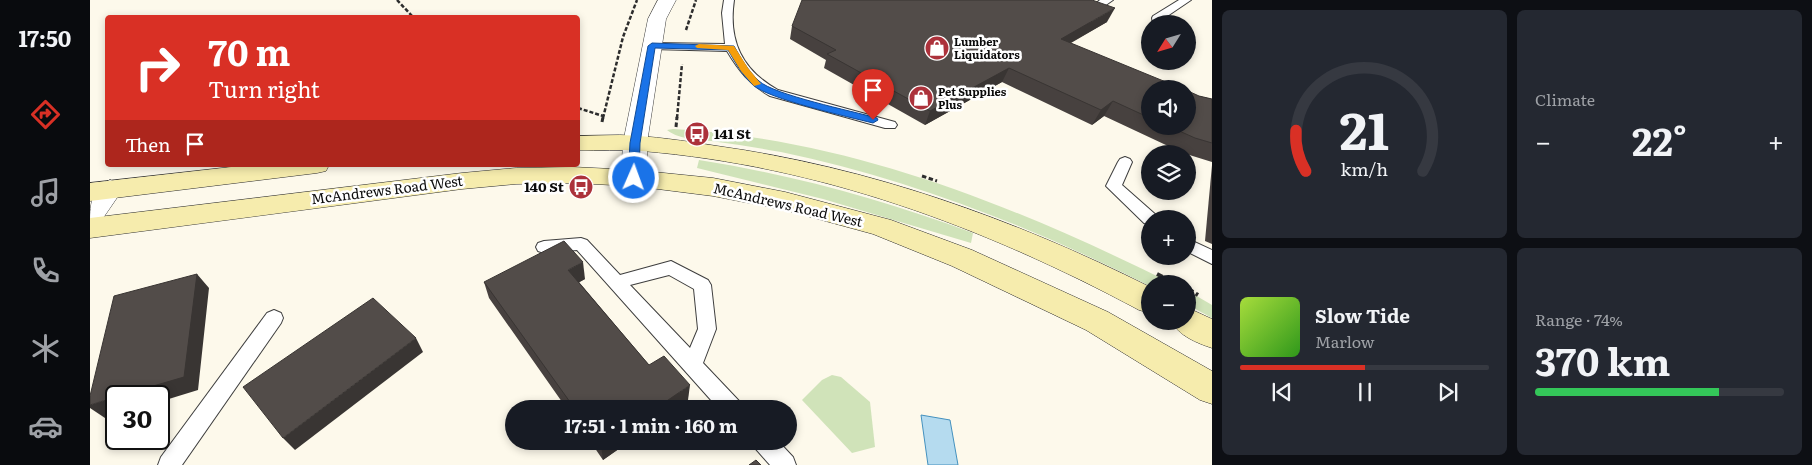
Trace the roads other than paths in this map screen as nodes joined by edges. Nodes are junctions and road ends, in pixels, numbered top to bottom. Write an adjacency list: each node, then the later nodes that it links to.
1 (667, 0): 5 (street)
2 (729, 0): 6 (lane)
3 (1186, 0): 4 (lane)
4 (1161, 15)
5 (652, 46): 6 (lane); 9 (street)
6 (731, 48): 7 (lane)
7 (890, 125)
8 (580, 143): 9 (main road)
9 (635, 143): 12 (street); 21 (main road)
10 (1125, 162): 14 (lane)
11 (300, 167): 13 (main road)
12 (634, 178): 16 (main road, McAndrews Road West); 26 (main road, McAndrews Road West)
13 (100, 190): 15 (street)
14 (1141, 211)
15 (90, 217)
16 (90, 228)
17 (544, 247): 20 (lane)
18 (1196, 249): 19 (lane)
19 (1212, 258)
20 (617, 282): 25 (lane); 25 (lane)
21 (1141, 296)
22 (274, 318): 29 (lane)
23 (1196, 326): 24 (main road)
24 (1212, 335)
25 (693, 364): 27 (lane)
26 (1212, 389)
27 (724, 400)
28 (771, 450): 30 (lane)
29 (169, 465)
30 (785, 465)

